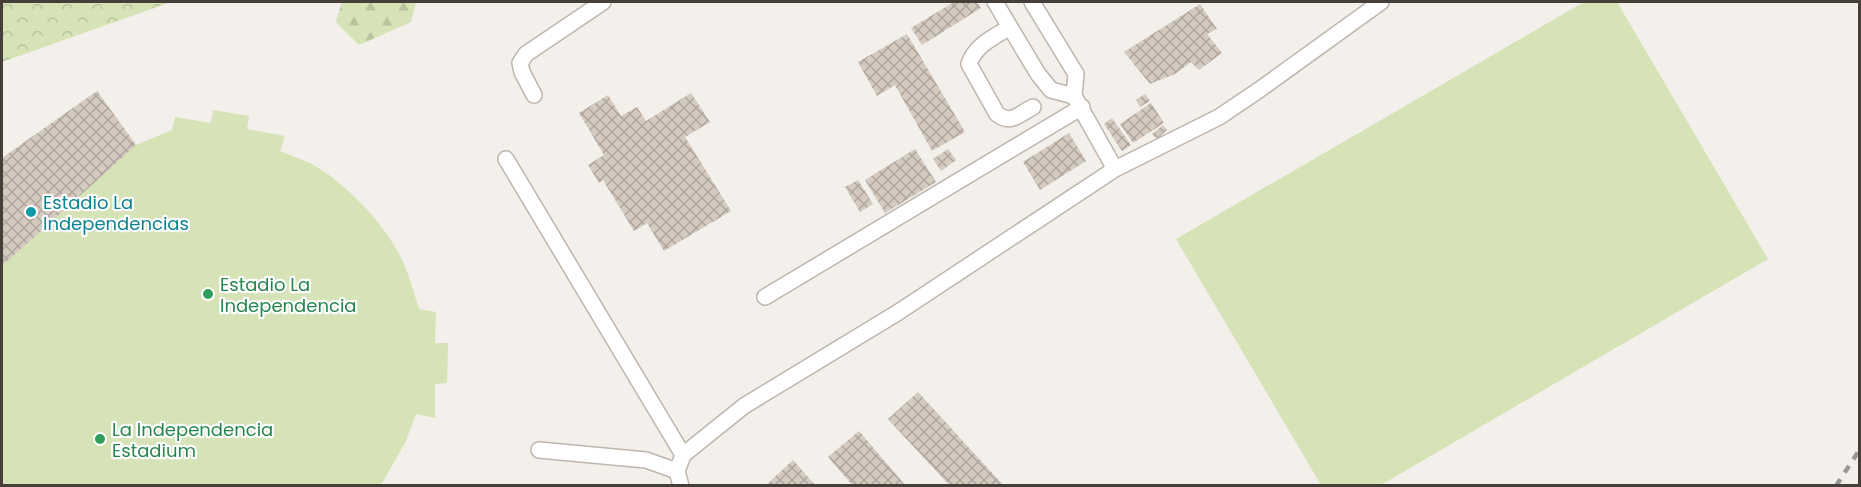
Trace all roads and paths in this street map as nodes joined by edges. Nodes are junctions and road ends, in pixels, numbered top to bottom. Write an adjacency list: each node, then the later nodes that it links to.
1 (603, 2): 6 (lane)
2 (995, 2): 5 (lane)
3 (1032, 2): 7 (lane)
4 (1381, 2): 10 (lane)
5 (1010, 27): 7 (lane); 8 (lane)
6 (534, 95)
7 (1078, 102): 10 (lane); 11 (lane)
8 (1033, 107)
9 (506, 159): 13 (lane)
10 (1115, 169): 13 (lane)
11 (765, 297)
12 (539, 450): 14 (lane)
13 (683, 455): 14 (lane)
14 (679, 478)

